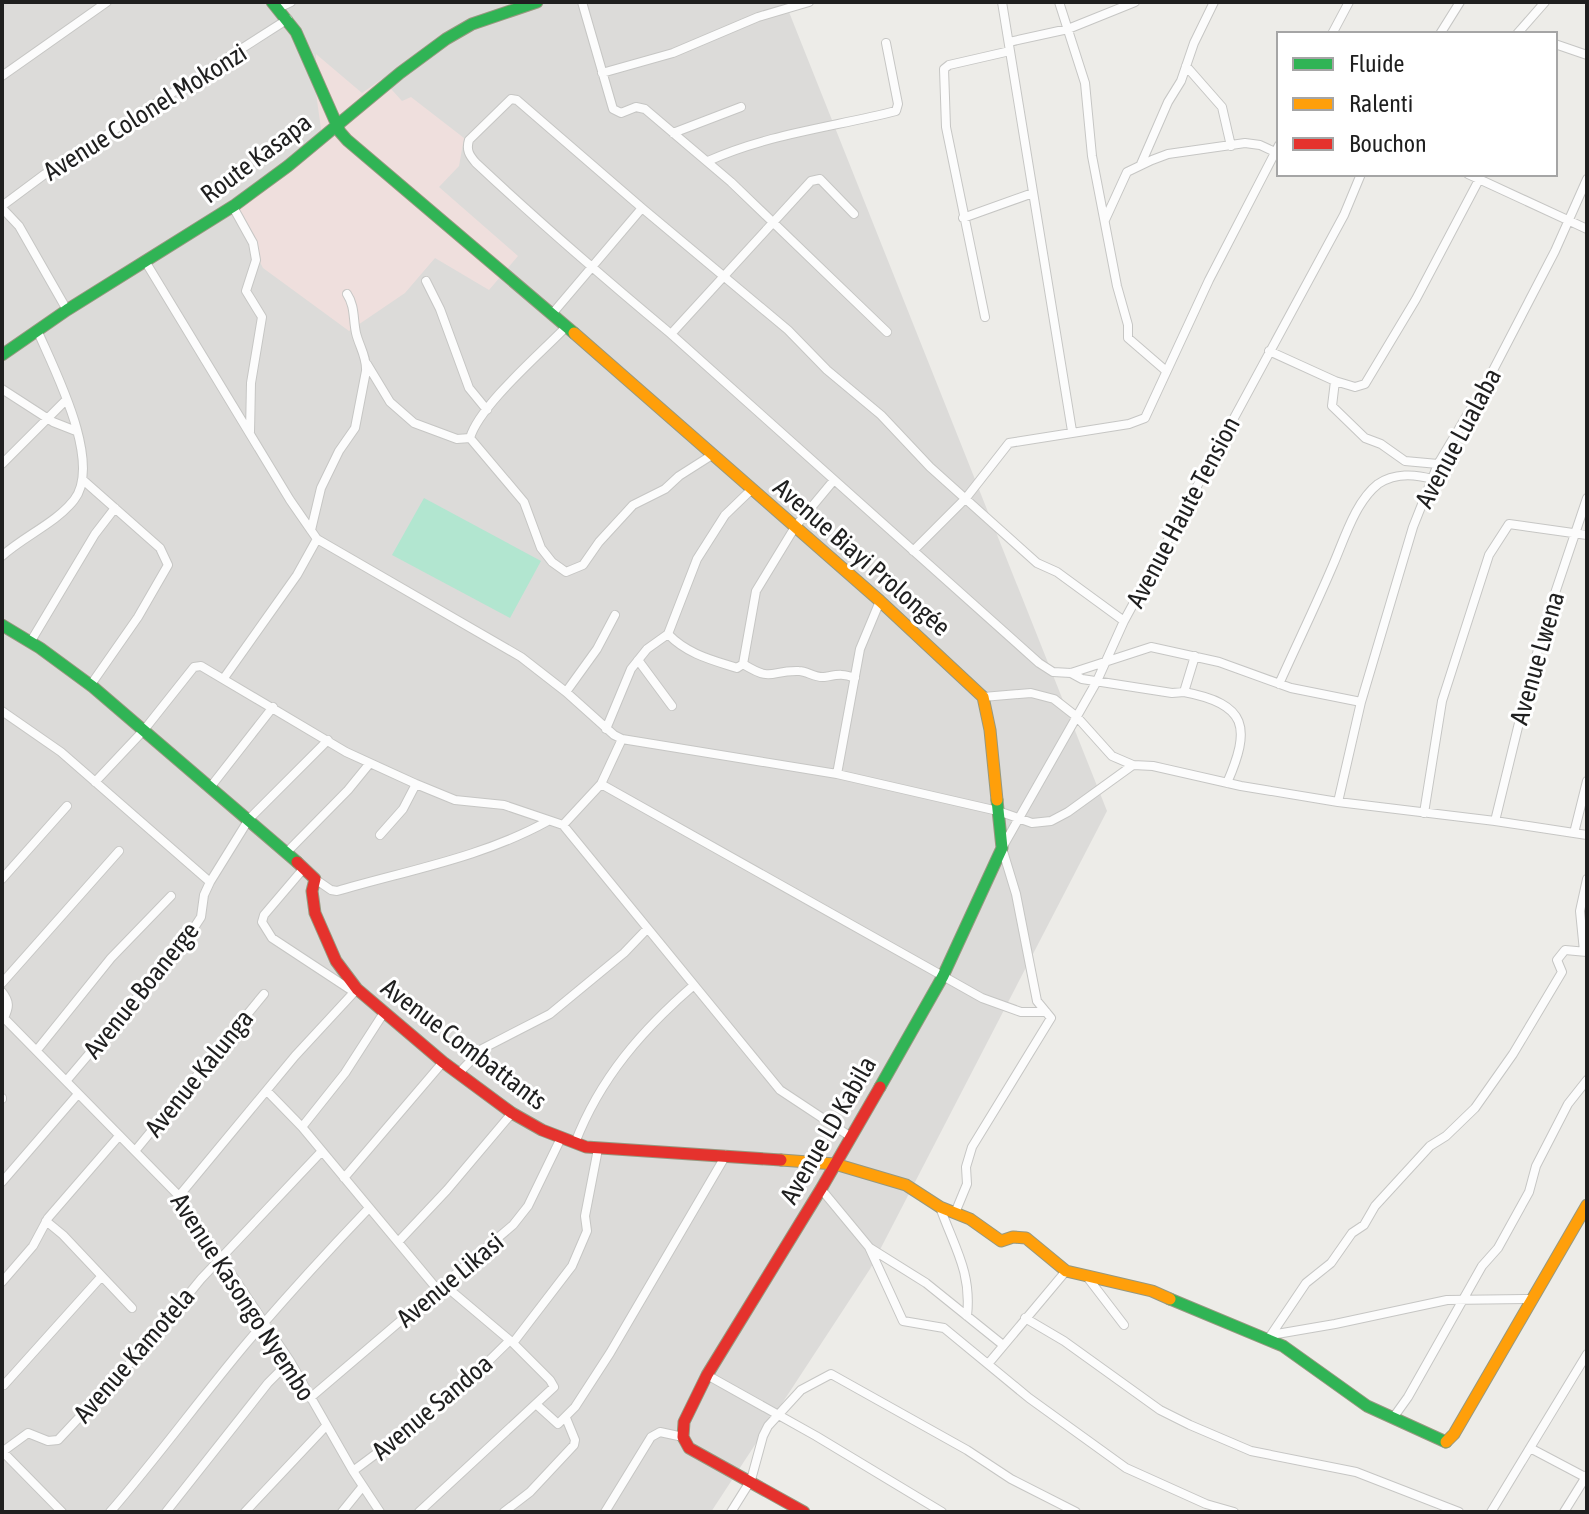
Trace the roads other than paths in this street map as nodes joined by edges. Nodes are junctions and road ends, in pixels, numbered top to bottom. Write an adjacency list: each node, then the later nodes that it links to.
1 (107, 2): 26 (street)
2 (291, 2): 13 (street)
3 (537, 2): 14 (street, Route Kasapa)
4 (582, 2): 25 (street)
5 (809, 2): 25 (street)
6 (1002, 2): 22 (street)
7 (1059, 2): 16 (street)
8 (1135, 2): 16 (street)
9 (1214, 2): 24 (street)
10 (1349, 2): 17 (street)
11 (1460, 2): 18 (street)
12 (1545, 2): 19 (street)
13 (275, 5): 15 (street, Avenue Biayi Prolongée)
14 (520, 5): 28 (street, Route Kasapa)
15 (288, 19): 28 (street, Avenue Biayi Prolongée); 38 (street, Avenue Colonel Mokonzi)
16 (1068, 29): 22 (street); 44 (street)
17 (1333, 32)
18 (1441, 32)
19 (1523, 32)
20 (886, 43): 32 (street)
21 (1557, 45): 23 (street)
22 (1009, 46): 37 (street); 42 (street)
23 (1587, 55)
24 (1186, 66): 30 (street); 33 (street)
25 (602, 73): 29 (street)
26 (2, 76)
27 (741, 107): 29 (street)
28 (337, 125): 39 (street, Route Kasapa); 53 (street, Avenue Biayi Prolongée)
29 (673, 133): 32 (street)
30 (1231, 146): 31 (street); 33 (street)
31 (1277, 148): 62 (street)
32 (708, 161): 45 (street)
33 (1141, 164): 44 (street)
34 (1360, 176): 59 (street, Avenue Haute Tension)
35 (1481, 177): 43 (street); 63 (street)
36 (1587, 179): 43 (street, Avenue Lualaba)
37 (1033, 193): 42 (street); 69 (street)
38 (2, 207): 52 (street)
39 (233, 207): 47 (street, Route Kasapa); 70 (street)
40 (642, 208): 48 (street); 48 (street); 49 (street)
41 (854, 214): 45 (street)
42 (963, 218): 54 (street)
43 (1569, 219): 46 (street); 74 (street, Avenue Lualaba)
44 (1104, 220): 62 (street)
45 (772, 222): 49 (street); 57 (street)
46 (1587, 229)
47 (145, 261): 52 (street, Route Kasapa); 70 (street)
48 (593, 268): 53 (street); 58 (street)
49 (722, 277): 58 (street); 79 (street)
50 (426, 281): 66 (street)
51 (347, 294): 61 (street)
52 (67, 310): 56 (street, Route Kasapa)
53 (552, 314): 55 (street, Avenue Biayi Prolongée)
54 (985, 317)
55 (566, 327): 66 (street); 72 (street, Avenue Biayi Prolongée)
56 (38, 332): 60 (street, Route Kasapa); 65 (street)
57 (887, 332)
58 (671, 334): 77 (street)
59 (1269, 351): 63 (street); 91 (street, Avenue Haute Tension)
60 (2, 355)
61 (366, 364): 71 (street); 83 (street)
62 (1165, 370): 69 (street)
63 (1335, 381): 74 (street)
64 (2, 389): 67 (street)
65 (66, 400): 67 (street); 68 (street)
66 (487, 410): 71 (street)
67 (48, 419): 68 (street); 73 (street)
68 (76, 431): 76 (street)
69 (1072, 431): 79 (street)
70 (250, 436): 83 (street)
71 (470, 438): 72 (street)
72 (712, 455): 78 (street, Avenue Biayi Prolongée)
73 (2, 464)
74 (1438, 464): 75 (street, Avenue Lualaba)
75 (1432, 479): 104 (street); 108 (street, Avenue Lualaba)
76 (83, 480): 81 (street); 88 (street)
77 (834, 480): 82 (street); 87 (street)
78 (752, 489): 82 (street, Avenue Biayi Prolongée); 93 (street)
79 (966, 498): 87 (street); 91 (street)
80 (1587, 498): 84 (street, Avenue Lwena)
81 (115, 508): 94 (street); 103 (street)
82 (795, 527): 89 (street, Avenue Biayi Prolongée); 98 (street)
83 (311, 530): 86 (street)
84 (1576, 534): 85 (street); 129 (street); 133 (street, Avenue Lwena)
85 (1587, 535)
86 (317, 539): 100 (street); 105 (street)
87 (913, 551): 99 (street)
88 (2, 556)
89 (880, 601): 101 (street); 107 (street, Avenue Biayi Prolongée)
90 (615, 615): 105 (street)
91 (1124, 621): 97 (street, Avenue Haute Tension)
92 (2, 625): 94 (street)
93 (668, 634): 96 (street); 98 (street)
94 (31, 641): 103 (street)
95 (1195, 656): 97 (street); 104 (street); 106 (street)
96 (638, 660): 109 (street); 113 (street)
97 (1106, 660): 99 (street); 102 (street, Avenue Haute Tension)
98 (743, 664): 101 (street)
99 (1071, 673): 102 (street)
100 (224, 678): 110 (street); 114 (street)
101 (855, 678): 119 (street)
102 (1097, 681): 106 (street); 112 (street, Avenue Haute Tension)
103 (92, 683): 114 (street)
104 (1279, 684): 108 (street)
105 (566, 692): 113 (street)
106 (1184, 692): 122 (street)
107 (983, 697): 112 (street); 128 (street)
108 (1361, 702): 126 (street, Avenue Lualaba)
109 (672, 706)
110 (273, 707): 116 (street); 125 (street)
111 (2, 711): 121 (street)
112 (1077, 717): 118 (street); 131 (street, Avenue Haute Tension)
113 (606, 729): 115 (street)
114 (144, 730): 121 (street); 125 (street)
115 (622, 739): 119 (street); 124 (street)
116 (328, 740): 117 (street); 130 (street, Avenue Boanerge)
117 (370, 763): 123 (street); 140 (street)
118 (1133, 765): 122 (street); 131 (street)
119 (837, 774): 128 (street)
120 (1587, 781): 135 (street)
121 (95, 782): 145 (street)
122 (1227, 783): 126 (street)
123 (416, 784): 132 (street); 136 (street)
124 (601, 784): 134 (street); 149 (street)
125 (212, 785): 130 (street)
126 (1338, 802): 129 (street)
127 (67, 806): 142 (street)
128 (998, 811): 131 (street); 138 (street)
129 (1424, 813): 133 (street)
130 (249, 819): 140 (street); 145 (street, Avenue Boanerge)
131 (1018, 819): 138 (street, Avenue Haute Tension)
132 (548, 821): 134 (street); 143 (street)
133 (1495, 821): 135 (street)
134 (563, 825): 147 (street)
135 (1574, 833): 137 (street)
136 (380, 835)
137 (1587, 835)
138 (1002, 848): 149 (street, Avenue LD Kabila); 156 (street)
139 (119, 851): 150 (street)
140 (287, 852): 141 (street)
141 (304, 868): 143 (street); 152 (street)
142 (2, 879)
143 (315, 879): 152 (street, Avenue Combattants)
144 (1587, 879): 148 (street)
145 (210, 882): 161 (street, Avenue Boanerge)
146 (171, 896): 158 (street)
147 (647, 929): 151 (street); 160 (street)
148 (1586, 952): 200 (street)
149 (943, 976): 156 (street); 168 (street, Avenue LD Kabila)
150 (2, 983)
151 (694, 985): 168 (street); 170 (street)
152 (355, 991): 155 (street, Avenue Combattants); 163 (street)
153 (2, 992): 157 (street, Avenue Kasongo Nyembo)
154 (264, 994): 172 (street, Avenue Kalunga)
155 (383, 1014): 159 (street, Avenue Combattants); 166 (street)
156 (1049, 1015): 183 (street)
157 (3, 1020): 158 (street, Avenue Kasongo Nyembo)
158 (37, 1050): 161 (street, Avenue Kasongo Nyembo)
159 (443, 1062): 160 (street, Avenue Combattants); 176 (street)
160 (458, 1074): 165 (street, Avenue Combattants)
161 (67, 1080): 164 (street, Avenue Kasongo Nyembo)
162 (1587, 1080): 193 (street)
163 (267, 1091): 166 (street); 179 (street)
164 (78, 1094): 167 (street, Avenue Kasongo Nyembo); 177 (street, Avenue Boanerge)
165 (512, 1113): 169 (street, Avenue Combattants); 185 (street)
166 (302, 1127): 173 (street)
167 (119, 1136): 172 (street, Avenue Kasongo Nyembo); 184 (street, Avenue Kalunga)
168 (851, 1137): 175 (street, Avenue LD Kabila)
169 (561, 1138): 170 (street, Avenue Combattants); 192 (street, Avenue Likasi)
170 (575, 1143): 171 (street, Avenue Combattants)
171 (598, 1149): 174 (street, Avenue Combattants); 201 (street, Avenue Sandoa)
172 (135, 1151): 179 (street, Avenue Kasongo Nyembo)
173 (322, 1151): 176 (street); 187 (street)
174 (726, 1155): 175 (street, Avenue Combattants); 211 (street)
175 (835, 1164): 178 (street, Avenue LD Kabila); 181 (street, Avenue Combattants)
176 (344, 1178): 182 (street)
177 (2, 1182)
178 (821, 1189): 186 (street); 206 (street, Avenue LD Kabila)
179 (179, 1196): 187 (street, Avenue Kasongo Nyembo)
180 (1587, 1205): 194 (street)
181 (940, 1207): 183 (street, Avenue Combattants); 196 (street)
182 (369, 1208): 185 (street); 198 (street)
183 (955, 1213): 188 (street, Avenue Combattants)
184 (46, 1221): 189 (street); 191 (street, Avenue Kalunga)
185 (398, 1242): 192 (street)
186 (869, 1247): 196 (street); 205 (street)
187 (220, 1258): 198 (street, Avenue Kasongo Nyembo); 216 (street, Avenue Kamotela)
188 (1066, 1271): 190 (street); 197 (street)
189 (101, 1277): 195 (street); 207 (street)
190 (1088, 1278): 199 (street); 200 (street)
191 (2, 1282)
192 (440, 1286): 201 (street); 208 (street, Avenue Likasi)
193 (1465, 1299): 194 (street); 200 (street); 212 (street)
194 (1533, 1299): 212 (street)
195 (132, 1308)
196 (967, 1316): 202 (street)
197 (1025, 1318): 202 (street); 235 (street)
198 (264, 1322): 204 (street, Avenue Kasongo Nyembo); 222 (street)
199 (1124, 1325)
200 (1268, 1338): 212 (street)
201 (511, 1342): 209 (street); 217 (street, Avenue Sandoa)
202 (1003, 1345): 205 (street)
203 (1587, 1354): 215 (street)
204 (290, 1361): 208 (street, Avenue Kasongo Nyembo); 223 (street)
205 (988, 1364): 234 (street)
206 (707, 1375): 210 (street); 214 (street, Avenue LD Kabila)
207 (4, 1385)
208 (310, 1398): 213 (street, Avenue Kasongo Nyembo)
209 (537, 1405): 211 (street); 227 (street)
210 (777, 1414): 219 (street); 232 (street); 233 (street)
211 (566, 1418): 228 (street)
212 (1393, 1418)
213 (326, 1426): 217 (street, Avenue Kasongo Nyembo); 224 (street)
214 (683, 1437): 219 (street); 229 (street)
215 (1530, 1448): 218 (street); 236 (street)
216 (2, 1452): 221 (street)
217 (353, 1471): 220 (street, Avenue Kasongo Nyembo)
218 (1586, 1476): 237 (street)
219 (751, 1480): 230 (street); 231 (street)
220 (363, 1486): 225 (street, Avenue Sandoa); 226 (street, Avenue Kasongo Nyembo)
221 (58, 1511)
222 (110, 1512)
223 (166, 1512)
224 (245, 1512)
225 (342, 1512)
226 (380, 1512)
227 (419, 1512)
228 (504, 1512)
229 (605, 1512)
230 (731, 1512)
231 (804, 1512)
232 (942, 1512)
233 (1076, 1512)
234 (1234, 1512)
235 (1459, 1512)
236 (1491, 1512)
237 (1564, 1512)

